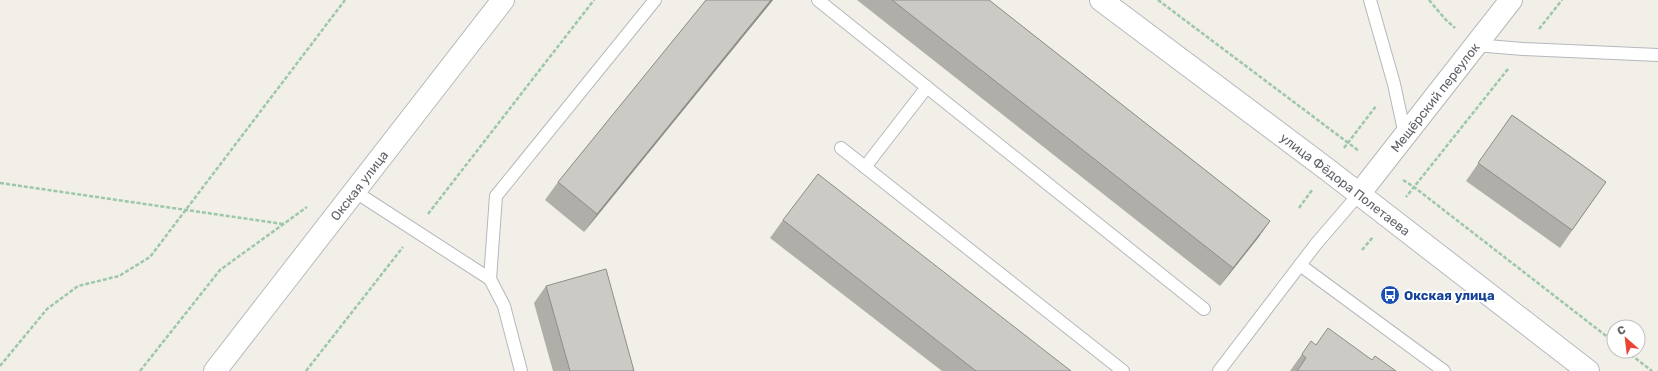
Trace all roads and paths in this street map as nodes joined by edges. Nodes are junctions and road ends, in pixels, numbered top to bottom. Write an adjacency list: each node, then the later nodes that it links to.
1 (345, 0): 28 (path)
2 (503, 0): 24 (main road, Окская улица)
3 (594, 0): 30 (path)
4 (655, 0): 34 (lane)
5 (818, 0): 16 (lane)
6 (1101, 0): 25 (main road, улица Фёдора Полетаева)
7 (1158, 0): 18 (path)
8 (1370, 0): 15 (lane)
9 (1428, 0): 12 (path)
10 (1512, 0): 12 (main road, Мещёрский переулок)
11 (1562, 0): 13 (path)
12 (1475, 45): 13 (lane); 17 (main road, Мещёрский переулок)
13 (1523, 49): 14 (lane); 23 (path)
14 (1658, 55)
15 (1394, 84): 17 (lane); 18 (path)
16 (927, 87): 21 (lane); 35 (lane)
17 (1405, 135): 20 (main road, Мещёрский переулок)
18 (1347, 144): 20 (path)
19 (841, 148): 21 (lane)
20 (1382, 166): 23 (path); 25 (main road, Мещёрский переулок)
21 (865, 167): 43 (lane)
22 (0, 183): 28 (path)
23 (1414, 187): 26 (path); 36 (path)
24 (354, 191): 30 (lane); 40 (main road, Окская улица)
25 (1359, 194): 33 (lane); 46 (main road, улица Фёдора Полетаева)
26 (1403, 201)
27 (309, 206): 29 (path)
28 (187, 210): 29 (path); 38 (path)
29 (283, 224): 39 (path)
30 (415, 231): 34 (lane); 41 (path)
31 (1373, 237): 32 (path)
32 (1362, 250)
33 (1300, 265): 44 (lane); 45 (lane)
34 (490, 279): 42 (lane)
35 (1204, 309)
36 (1606, 336)
37 (1636, 359): 47 (path)
38 (0, 366)
39 (140, 371)
40 (215, 371)
41 (306, 371)
42 (522, 371)
43 (1123, 371)
44 (1219, 371)
45 (1444, 371)
46 (1588, 371)
47 (1652, 371)

